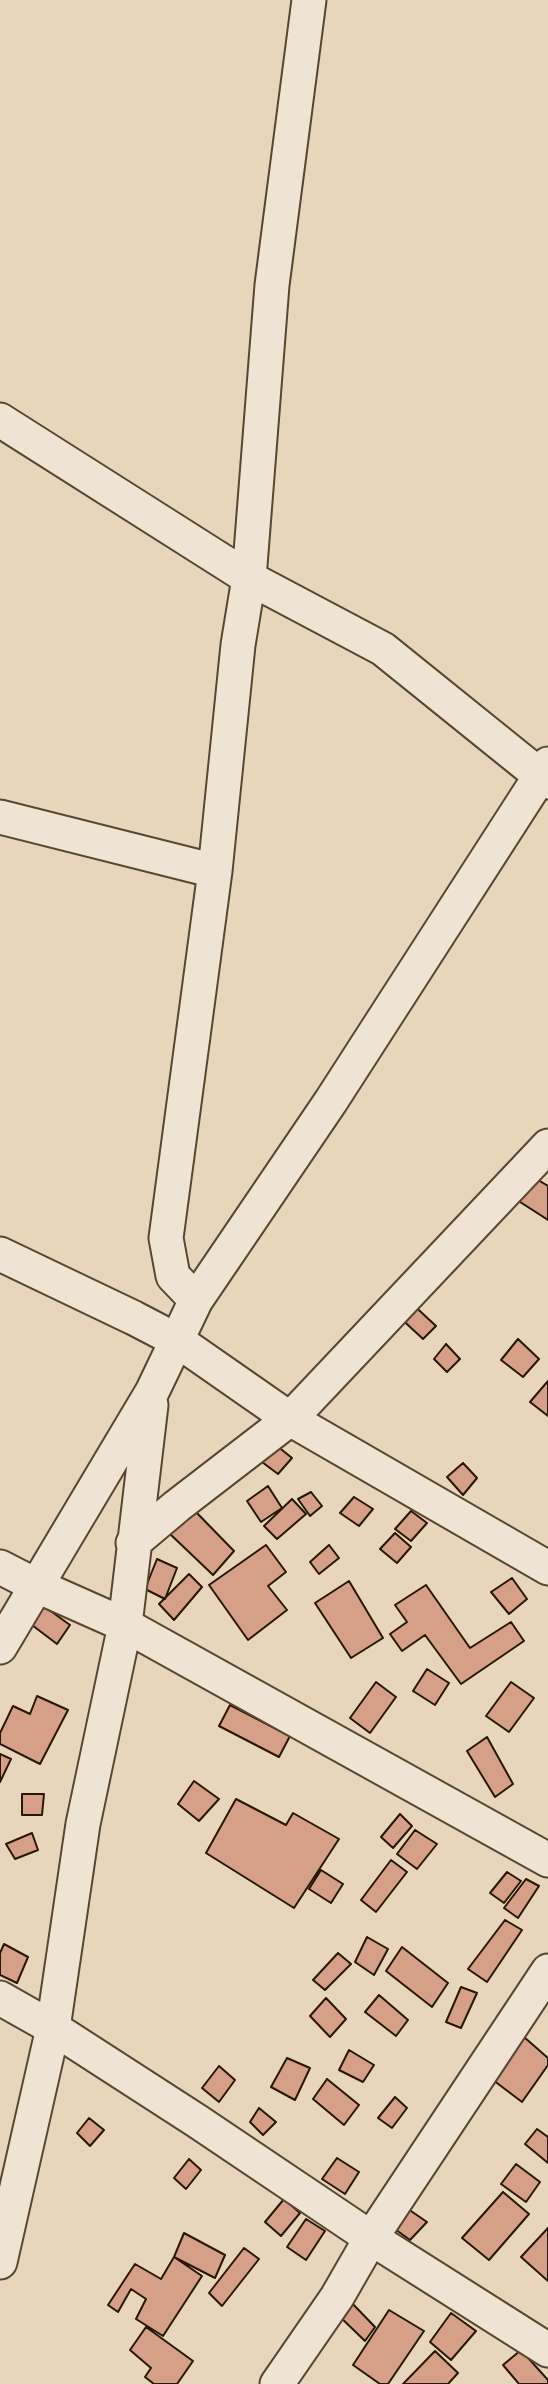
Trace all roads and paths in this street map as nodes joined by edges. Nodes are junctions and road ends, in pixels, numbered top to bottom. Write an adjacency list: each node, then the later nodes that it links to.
1 (309, 0): 3 (street)
2 (0, 420): 3 (street)
3 (249, 578): 4 (street); 6 (street)
4 (546, 774): 9 (street)
5 (0, 817): 6 (street)
6 (215, 871): 9 (street)
7 (548, 1146): 12 (street)
8 (0, 1254): 10 (street)
9 (196, 1300): 10 (street)
10 (178, 1342): 11 (street); 12 (street)
11 (152, 1392): 13 (street); 16 (street)
12 (290, 1419): 13 (street); 15 (street)
13 (133, 1544): 17 (street)
14 (0, 1567): 16 (street)
15 (548, 1568)
16 (35, 1586): 17 (street); 18 (street)
17 (125, 1625): 19 (street); 22 (street)
18 (0, 1647)
19 (548, 1860)
20 (548, 1971): 23 (street)
21 (0, 1998): 22 (street)
22 (53, 2028): 23 (street); 24 (street)
23 (371, 2238): 25 (street); 26 (street)
24 (0, 2262)
25 (548, 2350)
26 (276, 2384)

